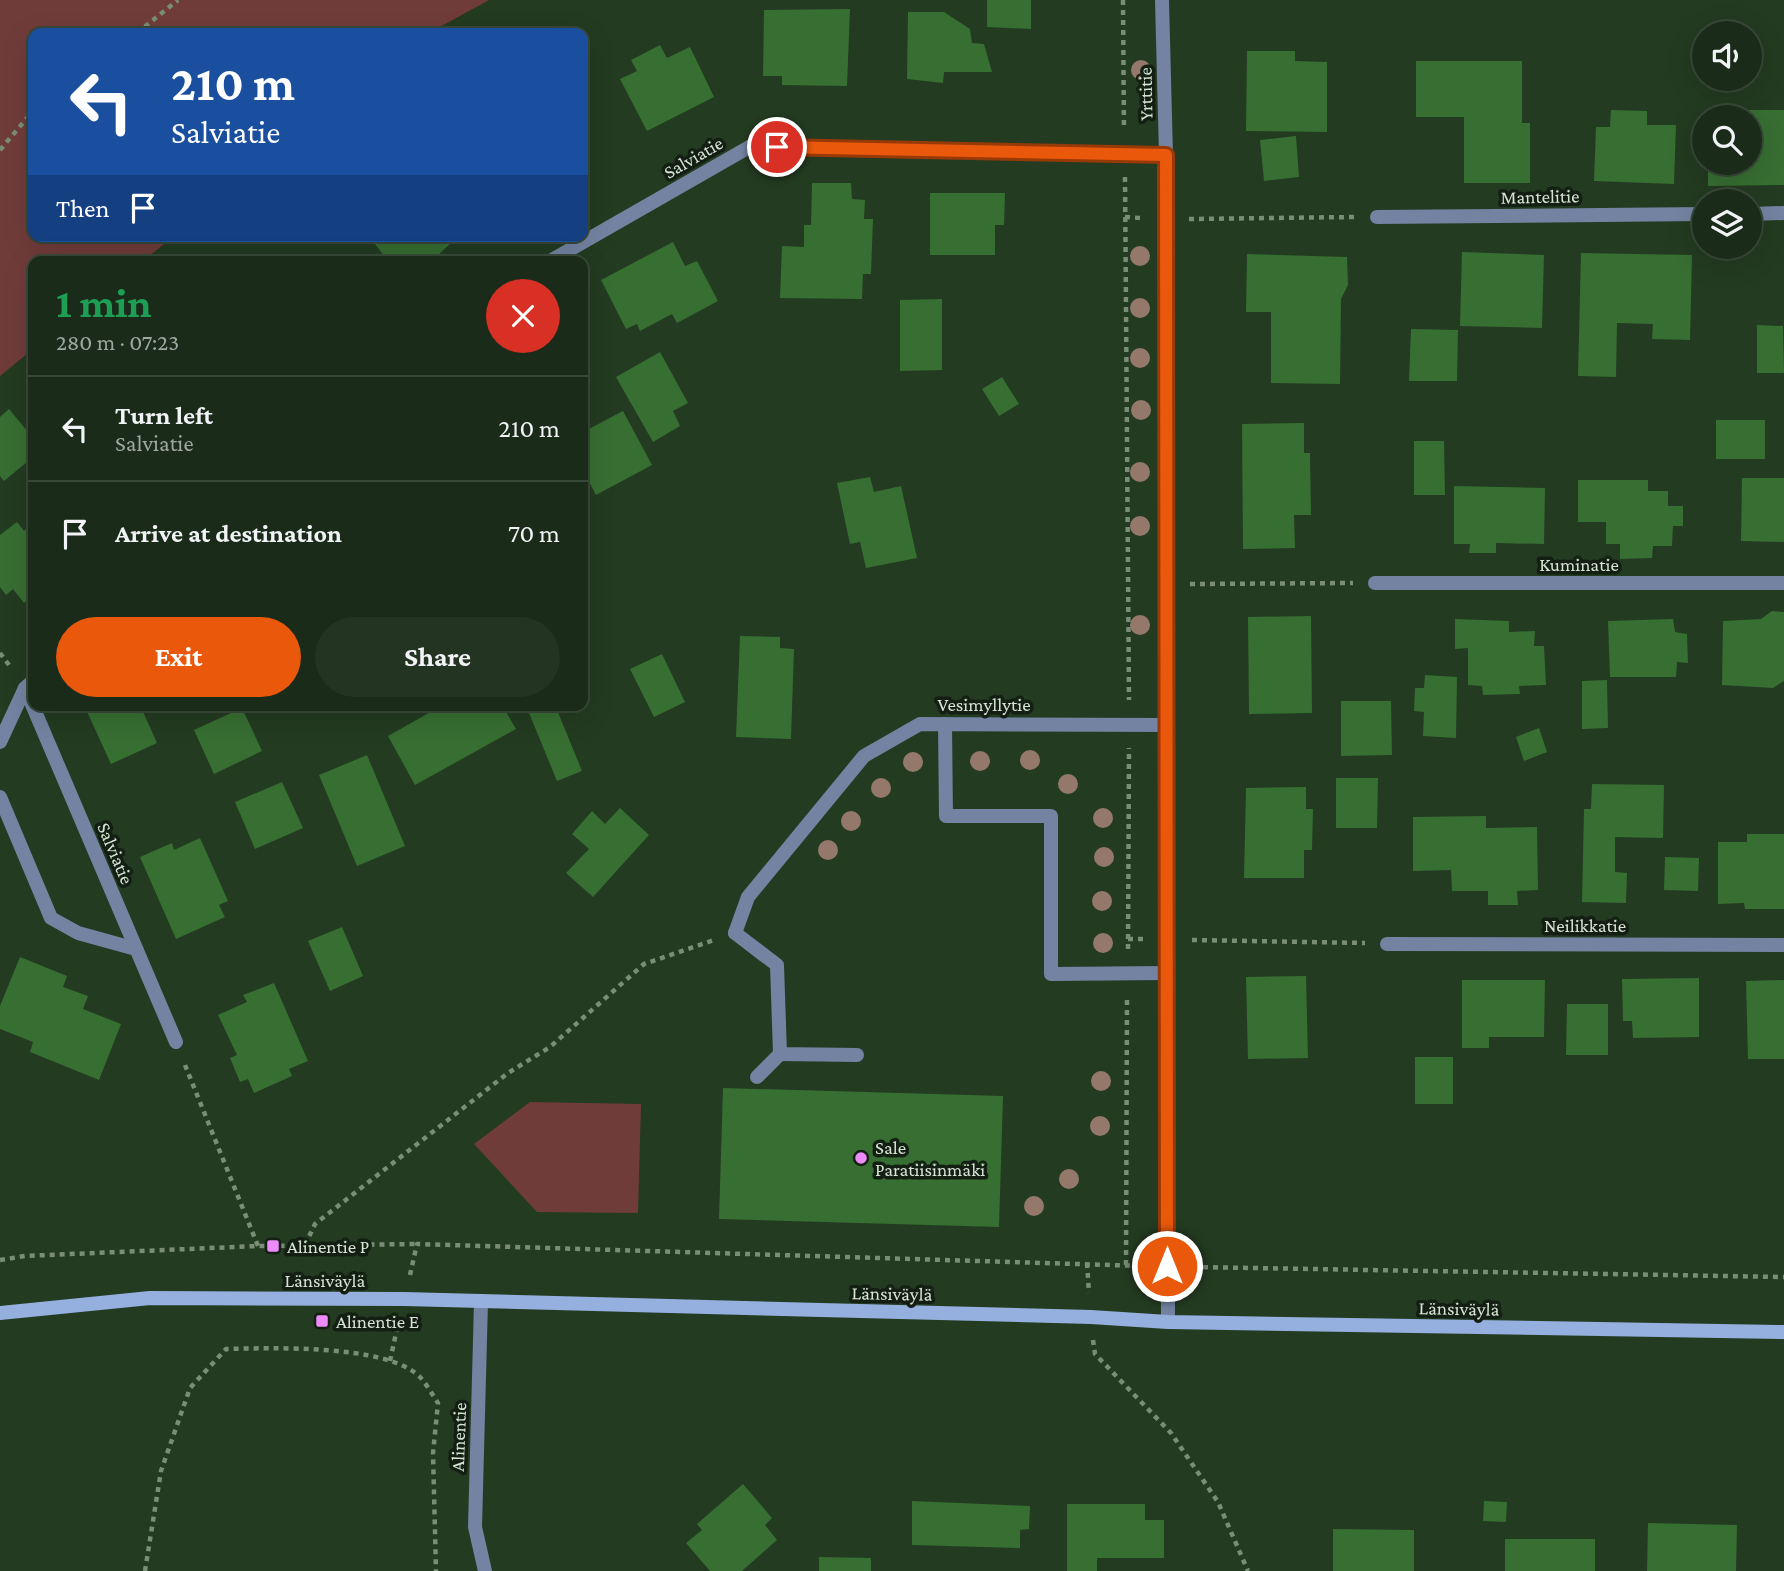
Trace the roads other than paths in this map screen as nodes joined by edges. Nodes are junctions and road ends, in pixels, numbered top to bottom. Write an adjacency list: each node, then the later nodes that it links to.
1 (1162, 0): 2 (street, Yrttitie)
2 (1166, 155): 7 (street, Salviatie); 15 (street, Yrttitie)
3 (1784, 213): 5 (street)
4 (1692, 214): 6 (street, Mantelitie)
5 (1762, 214)
6 (1377, 217)
7 (588, 239)
8 (583, 242): 9 (street, Salviatie)
9 (559, 256)
10 (1374, 583): 11 (street, Kuminatie)
11 (1784, 583)
12 (28, 686): 16 (street)
13 (40, 711): 20 (street, Salviatie)
14 (945, 724): 15 (street, Vesimyllytie); 21 (street); 23 (street, Vesimyllytie)
15 (1167, 725): 21 (street, Yrttitie)
16 (0, 742)
17 (0, 797): 20 (street)
18 (1387, 944): 19 (street, Neilikkatie)
19 (1784, 944)
20 (136, 949): 22 (street, Salviatie)
21 (1166, 973): 28 (street, Yrttitie)
22 (176, 1042)
23 (780, 1054): 24 (street); 25 (street)
24 (857, 1055)
25 (757, 1077)
26 (481, 1303): 27 (main road, Länsiväylä); 28 (main road, Länsiväylä); 30 (street, Alinentie)
27 (0, 1313)
28 (1168, 1322): 29 (main road, Länsiväylä)
29 (1784, 1332)
30 (485, 1571)

